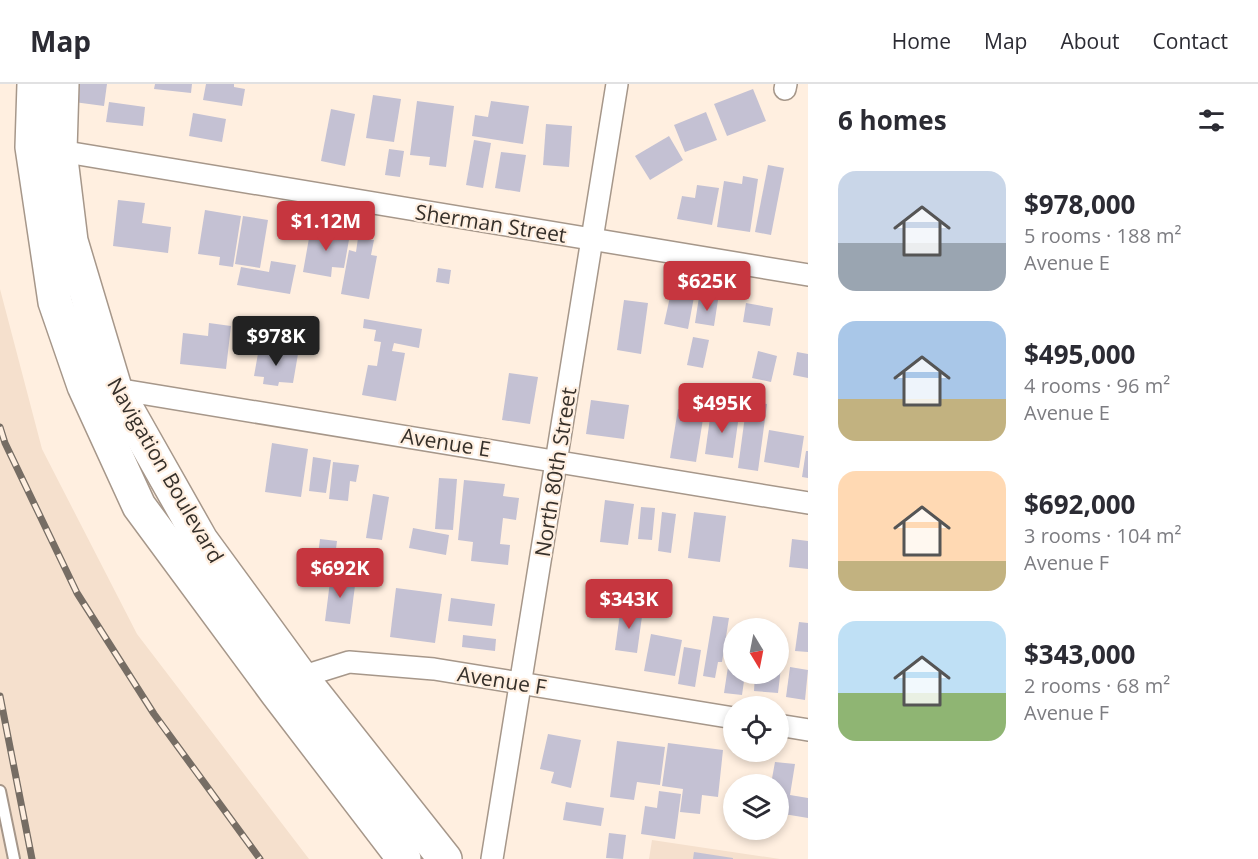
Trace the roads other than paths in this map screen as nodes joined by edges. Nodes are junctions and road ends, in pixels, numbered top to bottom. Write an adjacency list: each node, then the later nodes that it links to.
1 (34, 84): 4 (main road, Navigation Boulevard)
2 (62, 84): 4 (main road, Navigation Boulevard)
3 (614, 84): 5 (street, North 80th Street)
4 (46, 149): 5 (street, Sherman Street); 7 (main road, Navigation Boulevard)
5 (593, 240): 6 (street, Sherman Street); 8 (street, North 80th Street)
6 (808, 275)
7 (100, 387): 8 (street, Avenue E); 11 (main road, Navigation Boulevard)
8 (556, 460): 9 (street, Avenue E); 10 (street, North 80th Street)
9 (808, 503)
10 (521, 683): 11 (street, Avenue F); 12 (street, Avenue F); 19 (street, North 80th Street)
11 (289, 685): 17 (main road, Navigation Boulevard); 18 (main road, Navigation Boulevard)
12 (723, 716)
13 (789, 727): 14 (street)
14 (808, 730)
15 (0, 791): 16 (lane)
16 (14, 859)
17 (404, 859)
18 (445, 859)
19 (492, 859)

